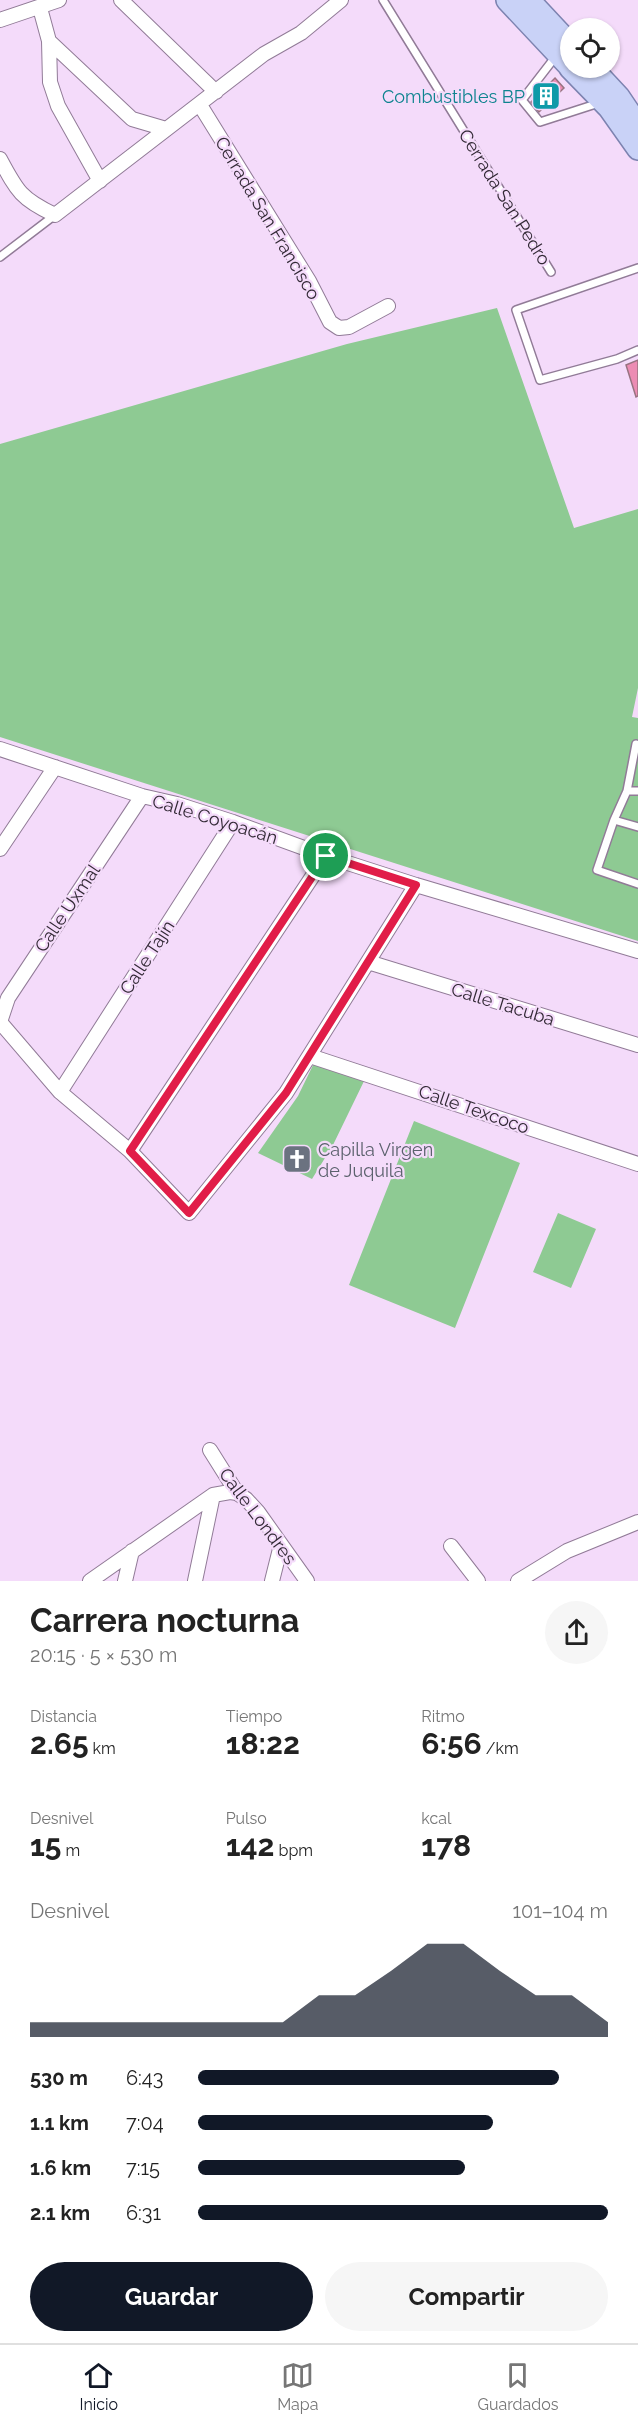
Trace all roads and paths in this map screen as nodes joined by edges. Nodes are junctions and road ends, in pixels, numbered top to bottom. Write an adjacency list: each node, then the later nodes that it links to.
1 (59, 0): 7 (street)
2 (121, 0): 15 (street)
3 (341, 0): 15 (street)
4 (383, 0): 26 (lane, Cerrada San Pedro)
5 (507, 0): 11 (main road)
6 (529, 0): 10 (main road)
7 (40, 8): 8 (street); 9 (street)
8 (0, 20)
9 (49, 41): 19 (street); 22 (street)
10 (560, 47)
11 (560, 51)
12 (560, 65): 16 (lane)
13 (583, 78): 16 (main road)
14 (601, 78): 18 (main road)
15 (216, 93): 17 (street)
16 (603, 102): 20 (main road)
17 (200, 105): 19 (street); 27 (street, Cerrada San Francisco)
18 (638, 125)
19 (166, 129): 22 (street)
20 (638, 149)
21 (0, 159): 23 (street)
22 (100, 182): 23 (street)
23 (55, 215): 24 (lane)
24 (0, 257)
25 (638, 268): 28 (lane)
26 (551, 272)
27 (388, 306)
28 (638, 350)
29 (636, 744): 33 (lane)
30 (0, 749): 31 (street, Calle Coyoacán)
31 (55, 767): 34 (street, Calle Coyoacán); 38 (street)
32 (638, 790): 33 (lane)
33 (627, 791): 35 (lane)
34 (142, 796): 36 (street, Calle Coyoacán); 44 (street, Calle Uxmal)
35 (614, 820): 37 (lane); 40 (lane)
36 (233, 822): 39 (street, Calle Coyoacán); 47 (street, Calle Tajín)
37 (638, 827)
38 (0, 849)
39 (326, 856): 41 (street, Calle Coyoacán); 48 (street)
40 (638, 884)
41 (416, 885): 42 (street, Calle Coyoacán); 43 (street)
42 (638, 951)
43 (368, 962): 45 (street, Calle Tacuba); 46 (street)
44 (0, 1022): 47 (street)
45 (638, 1045)
46 (310, 1056): 48 (street); 49 (street, Calle Texcoco)
47 (60, 1092): 48 (street)
48 (130, 1151)
49 (638, 1164)
50 (210, 1450): 51 (street, Calle Londres)
51 (237, 1493): 52 (street); 54 (street, Calle Londres)
52 (213, 1495): 56 (street); 59 (street)
53 (638, 1522): 63 (street)
54 (281, 1545): 60 (street); 61 (street, Calle Londres)
55 (451, 1546): 62 (street)
56 (132, 1551): 57 (street); 58 (street)
57 (90, 1581)
58 (125, 1581)
59 (195, 1581)
60 (272, 1581)
61 (307, 1581)
62 (478, 1581)
63 (518, 1581)

